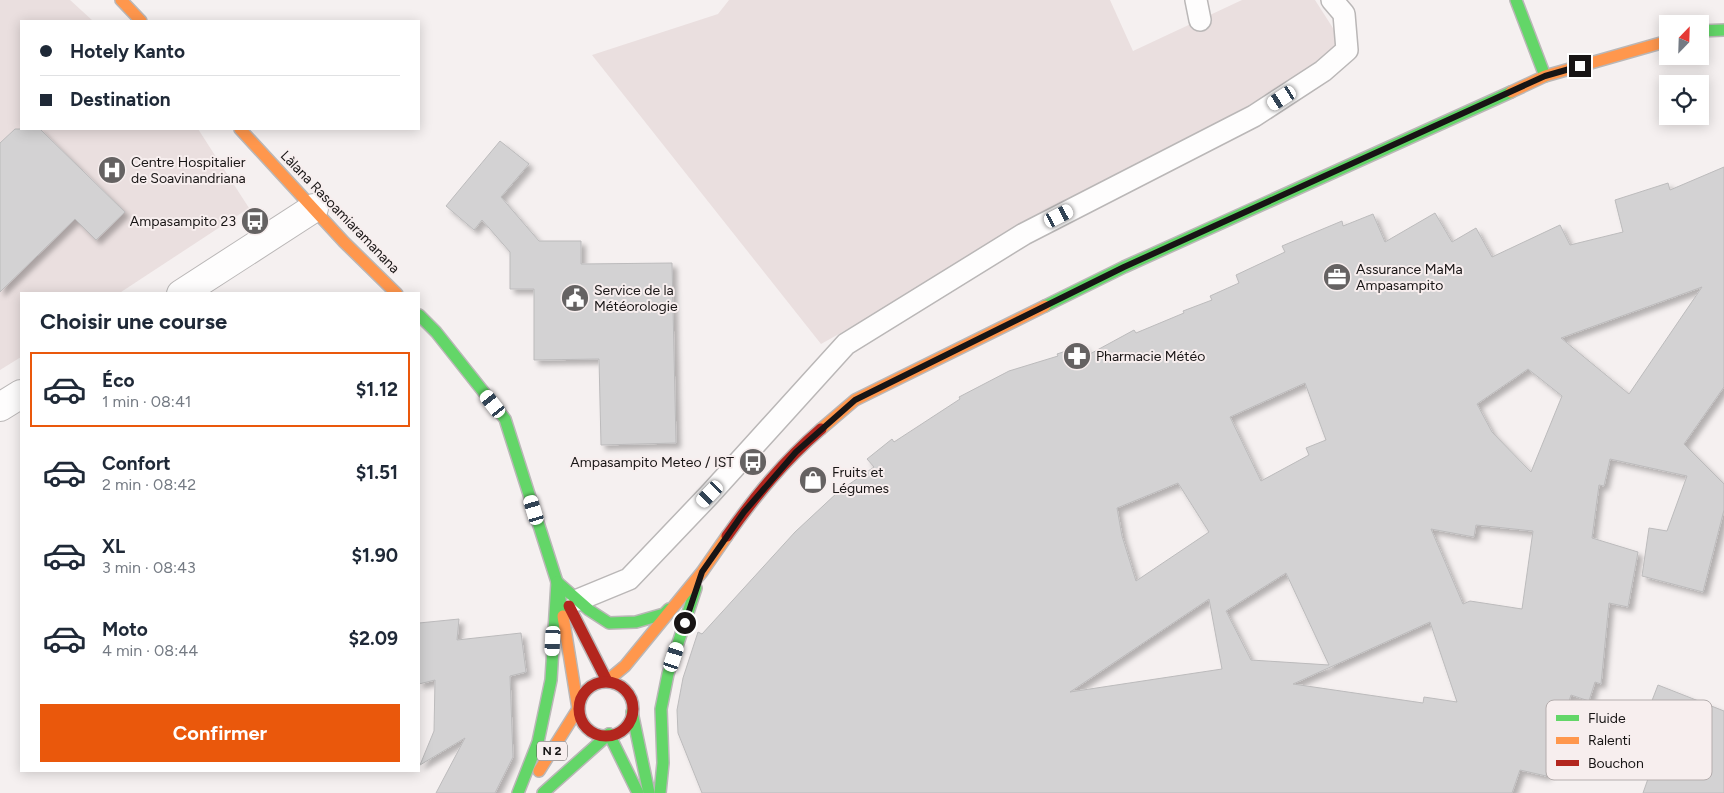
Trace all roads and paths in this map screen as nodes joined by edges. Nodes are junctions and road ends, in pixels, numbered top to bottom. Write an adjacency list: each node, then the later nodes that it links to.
1 (121, 0): 4 (main road)
2 (1332, 0): 18 (lane)
3 (1516, 0): 8 (main road)
4 (140, 20)
5 (1724, 30): 6 (main road)
6 (1709, 31)
7 (1659, 44): 8 (main road, N 2)
8 (1545, 76): 16 (main road, N 2)
9 (241, 130): 10 (main road, Làlana Rasoamiaramanana)
10 (314, 208): 11 (street); 12 (main road, Làlana Rasoamiaramanana)
11 (184, 292)
12 (395, 292)
13 (420, 316): 17 (main road)
14 (20, 395): 15 (street)
15 (0, 407)
16 (702, 572): 18 (main road); 19 (main road, N 2); 20 (main road, N 2); 30 (main road)
17 (557, 582): 18 (main road); 20 (main road); 22 (main road); 25 (main road)
18 (578, 600)
19 (659, 664)
20 (607, 681): 22 (main road, N 2); 23 (main road)
21 (641, 696): 23 (main road, N 2)
22 (578, 709): 24 (main road); 26 (main road, N 2)
23 (632, 712): 24 (main road, N 2); 29 (main road)
24 (609, 734): 27 (main road, N 2); 28 (main road)
25 (518, 793)
26 (526, 793)
27 (543, 793)
28 (638, 793)
29 (649, 793)
30 (660, 793)

